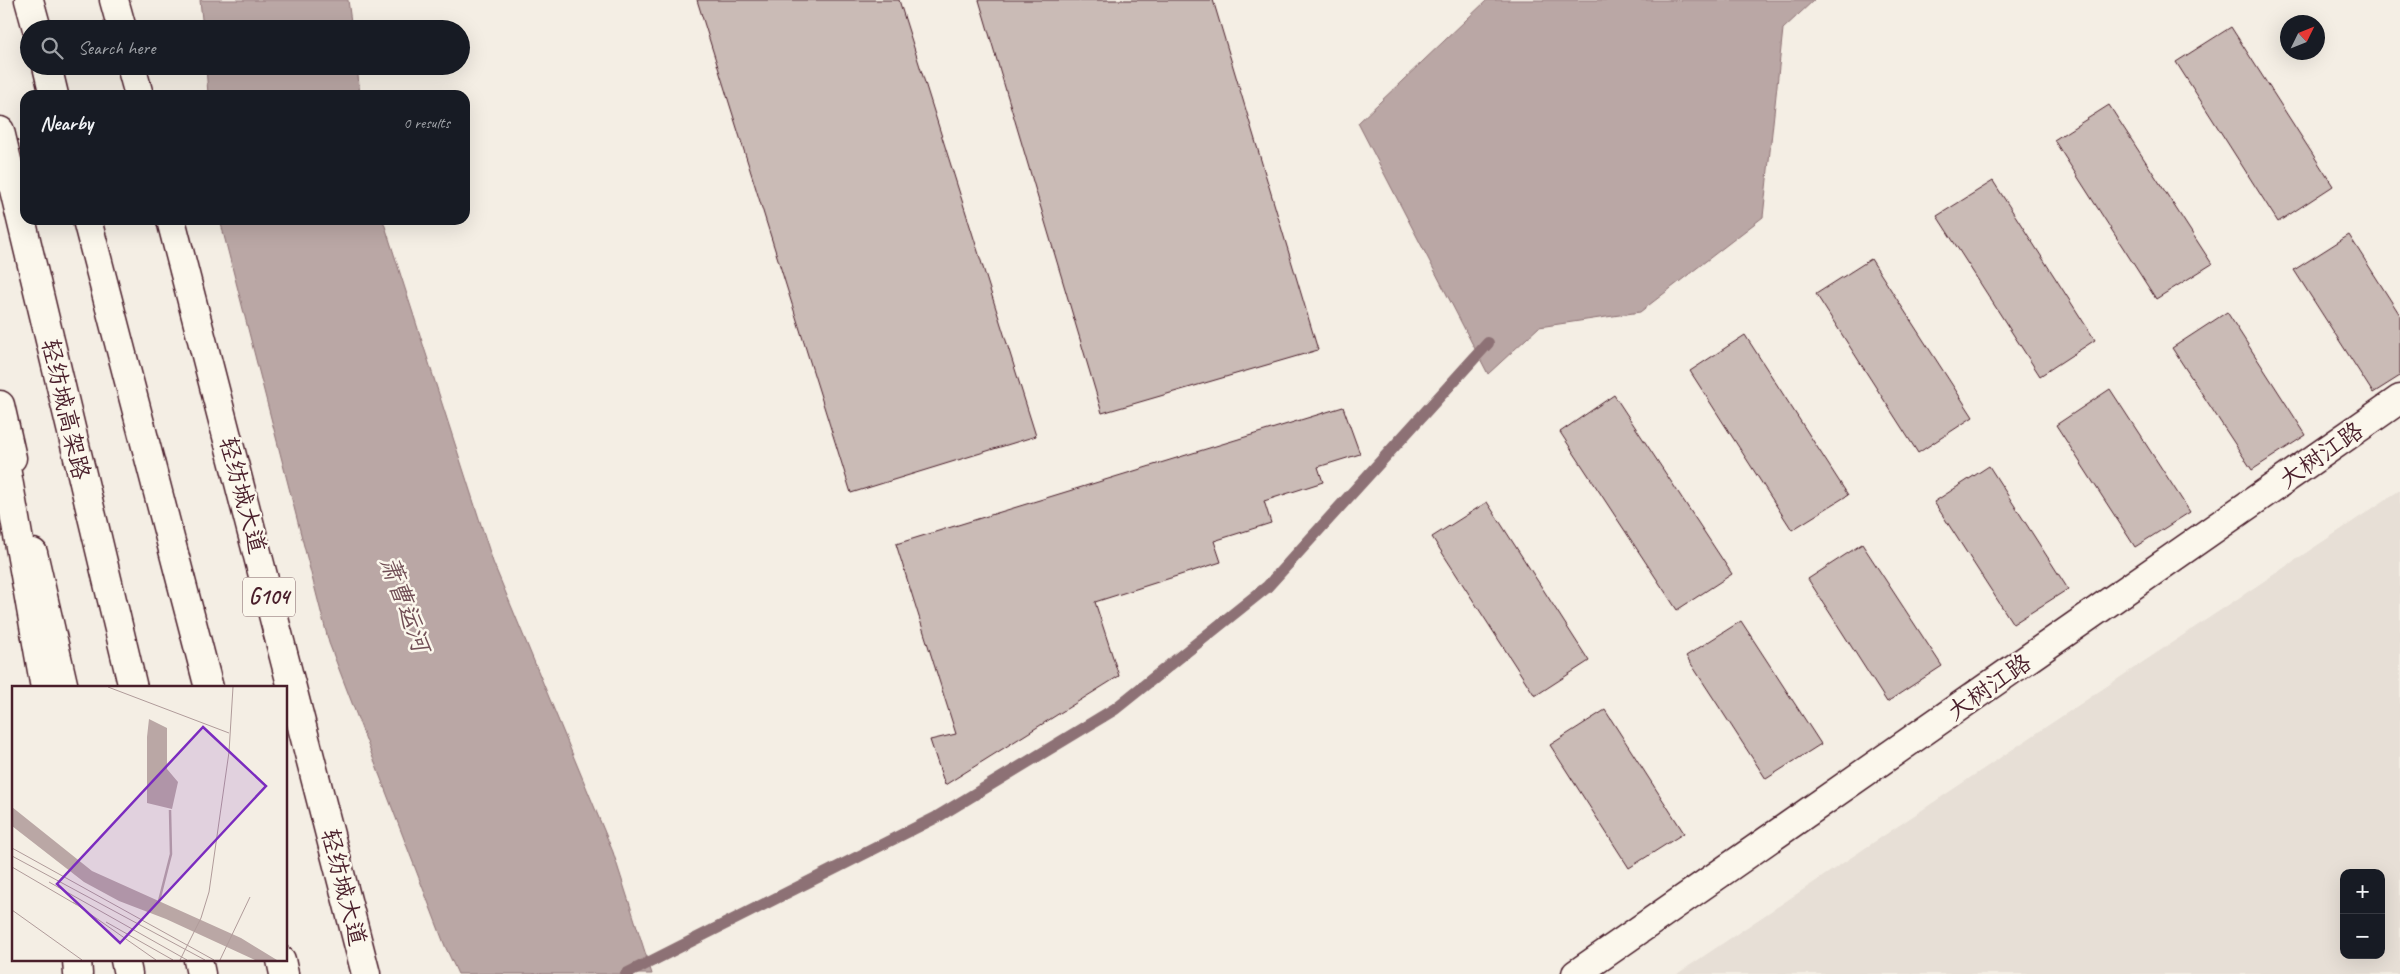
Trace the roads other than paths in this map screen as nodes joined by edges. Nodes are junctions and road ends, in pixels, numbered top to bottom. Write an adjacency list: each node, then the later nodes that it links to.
1 (29, 0): 3 (main road)
2 (114, 0): 4 (main road)
3 (35, 20)
4 (120, 20)
5 (49, 75): 7 (main road)
6 (133, 75): 8 (main road)
7 (53, 90)
8 (138, 90)
9 (0, 131): 10 (main road, 轻纺城高架路)
10 (20, 215)
11 (22, 225): 21 (main road, 轻纺城高架路)
12 (88, 225): 22 (main road)
13 (172, 225): 23 (main road, 轻纺城大道 / G104)
14 (2400, 398): 24 (main road, 大树江路)
15 (0, 405): 20 (main road)
16 (0, 434): 19 (main road)
17 (0, 467): 18 (main road)
18 (34, 686)
19 (46, 686)
20 (64, 686)
21 (133, 686)
22 (209, 686)
23 (366, 974)
24 (1576, 974)

